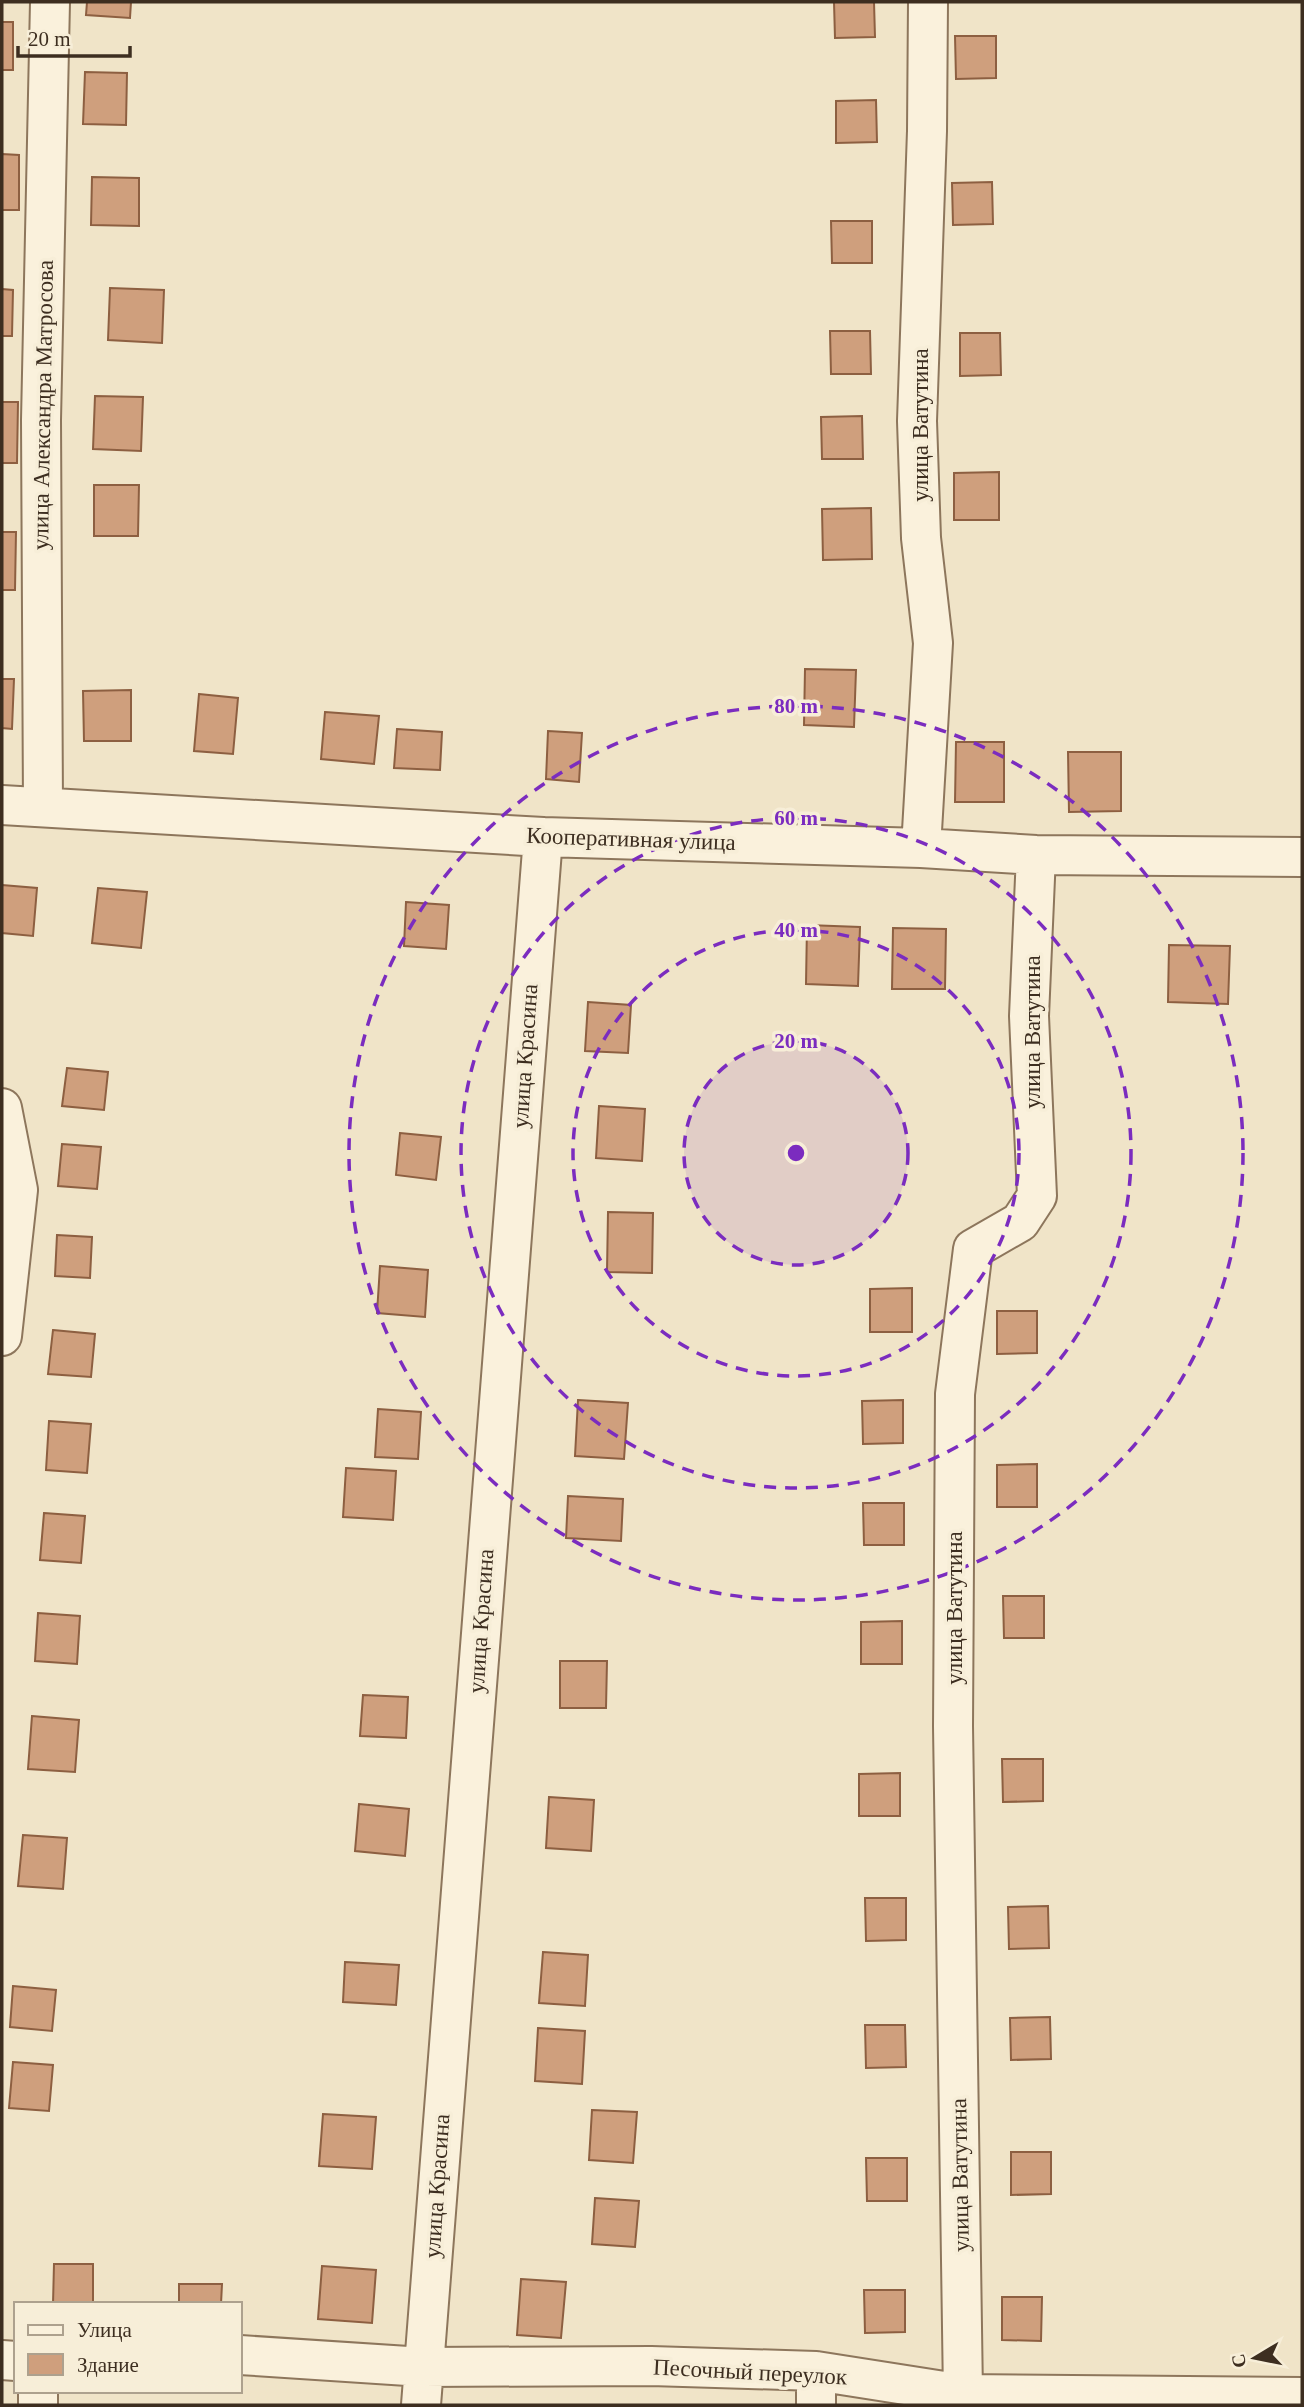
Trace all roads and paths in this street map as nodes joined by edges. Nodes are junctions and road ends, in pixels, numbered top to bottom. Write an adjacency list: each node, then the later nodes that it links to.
1 (50, 2): 4 (street, улица Александра Матросова)
2 (928, 2): 6 (street, улица Ватутина)
3 (2, 805): 4 (street, Кооперативная улица)
4 (43, 807): 5 (street, Кооперативная улица)
5 (542, 837): 6 (street, Кооперативная улица); 12 (street, улица Красина)
6 (921, 848): 7 (street, Кооперативная улица)
7 (1036, 855): 8 (street, Кооперативная улица); 14 (street, улица Ватутина)
8 (1302, 856)
9 (2, 1108): 10 (street)
10 (2, 1336)
11 (242, 2355): 12 (street, Песочный переулок)
12 (423, 2367): 13 (street, Песочный переулок); 16 (street, улица Красина)
13 (816, 2388): 14 (street, Песочный переулок)
14 (963, 2394): 15 (street, Песочный переулок)
15 (1302, 2397)
16 (421, 2405)

